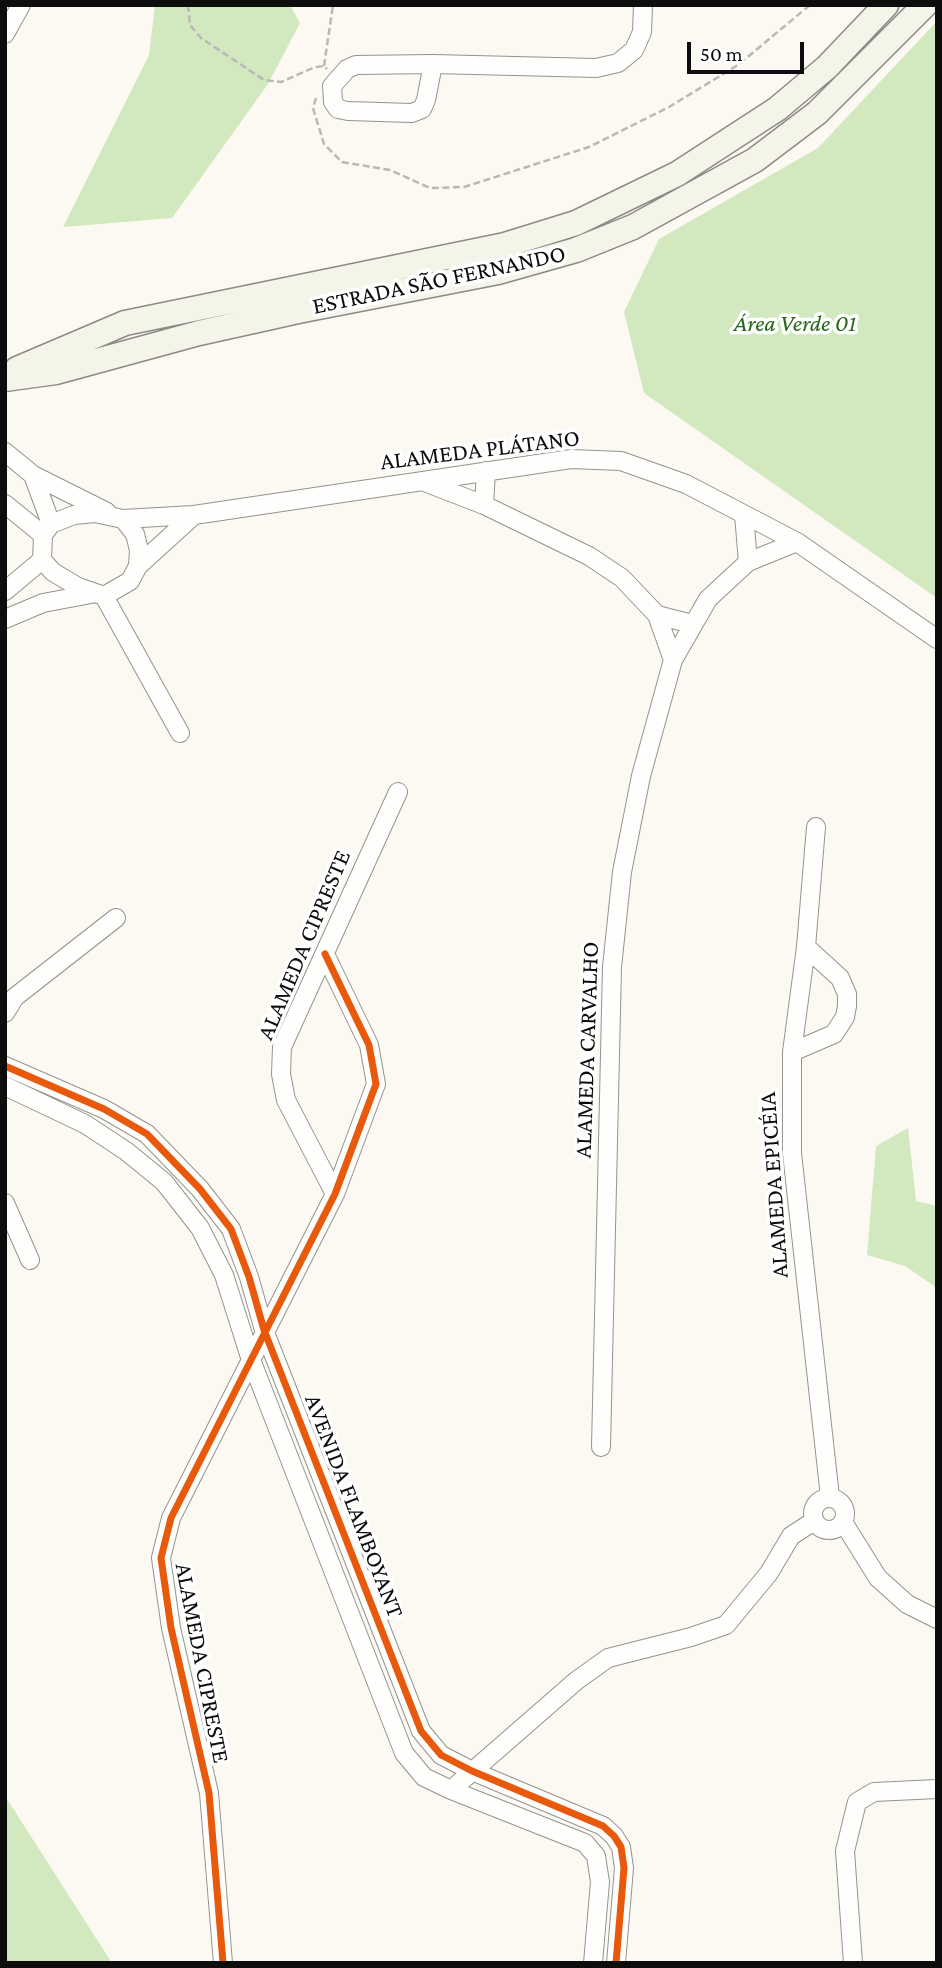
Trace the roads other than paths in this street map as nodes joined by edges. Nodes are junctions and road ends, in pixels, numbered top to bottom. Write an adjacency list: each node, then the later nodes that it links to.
1 (21, 5): 5 (street)
2 (643, 5): 6 (street)
3 (886, 5): 7 (main road, ESTRADA SÃO FERNANDO)
4 (925, 5): 7 (main road, ESTRADA SÃO FERNANDO)
5 (5, 34)
6 (433, 64): 6 (street)
7 (5, 377)
8 (5, 452): 10 (street)
9 (486, 471): 11 (street, ALAMEDA PLÁTANO); 13 (street); 15 (street, ALAMEDA PLÁTANO)
10 (33, 475): 16 (street); 17 (street)
11 (422, 481): 13 (street); 14 (street, ALAMEDA PLÁTANO)
12 (5, 504): 17 (street)
13 (484, 505): 24 (street)
14 (194, 515): 16 (street, ALAMEDA PLÁTANO); 21 (street)
15 (744, 515): 18 (street, ALAMEDA PLÁTANO); 20 (street)
16 (118, 517): 17 (street); 21 (street)
17 (47, 530): 19 (street)
18 (797, 542): 20 (street, ALAMEDA CARVALHO); 27 (street, ALAMEDA PLÁTANO)
19 (42, 560): 22 (street); 23 (street)
20 (748, 562): 26 (street, ALAMEDA CARVALHO)
21 (138, 566): 23 (street)
22 (5, 591)
23 (98, 595): 25 (street); 29 (street)
24 (657, 615): 26 (street); 28 (street)
25 (5, 619)
26 (692, 624): 28 (street, ALAMEDA CARVALHO)
27 (937, 639)
28 (673, 660): 46 (street, ALAMEDA CARVALHO)
29 (180, 733)
30 (398, 792): 34 (street, ALAMEDA CIPRESTE)
31 (816, 827): 33 (street, ALAMEDA EPICÉIA)
32 (116, 918): 35 (street)
33 (806, 947): 36 (street, ALAMEDA EPICÉIA); 36 (street)
34 (325, 954): 39 (street, ALAMEDA CIPRESTE); 39 (street, ALAMEDA CIPRESTE)
35 (5, 1013)
36 (792, 1052): 47 (street, ALAMEDA EPICÉIA)
37 (5, 1066): 42 (street, AVENIDA FLAMBOYANT)
38 (5, 1086): 43 (street, AVENIDA FLAMBOYANT)
39 (335, 1194): 42 (street, ALAMEDA CIPRESTE)
40 (5, 1203): 41 (street)
41 (30, 1260)
42 (264, 1330): 43 (street, ALAMEDA CIPRESTE); 44 (street, AVENIDA FLAMBOYANT)
43 (250, 1357): 45 (street, AVENIDA FLAMBOYANT); 54 (street, ALAMEDA CIPRESTE)
44 (291, 1399): 45 (street); 51 (street, AVENIDA FLAMBOYANT)
45 (270, 1408): 53 (street, AVENIDA FLAMBOYANT)
46 (601, 1447)
47 (830, 1497): 48 (street); 49 (street)
48 (814, 1521): 49 (street); 51 (street)
49 (842, 1522): 50 (street)
50 (937, 1619)
51 (471, 1771): 53 (street); 56 (street, AVENIDA FLAMBOYANT)
52 (937, 1789): 57 (street)
53 (451, 1790): 55 (street, AVENIDA FLAMBOYANT)
54 (220, 1960)
55 (593, 1963)
56 (616, 1963)
57 (853, 1963)

